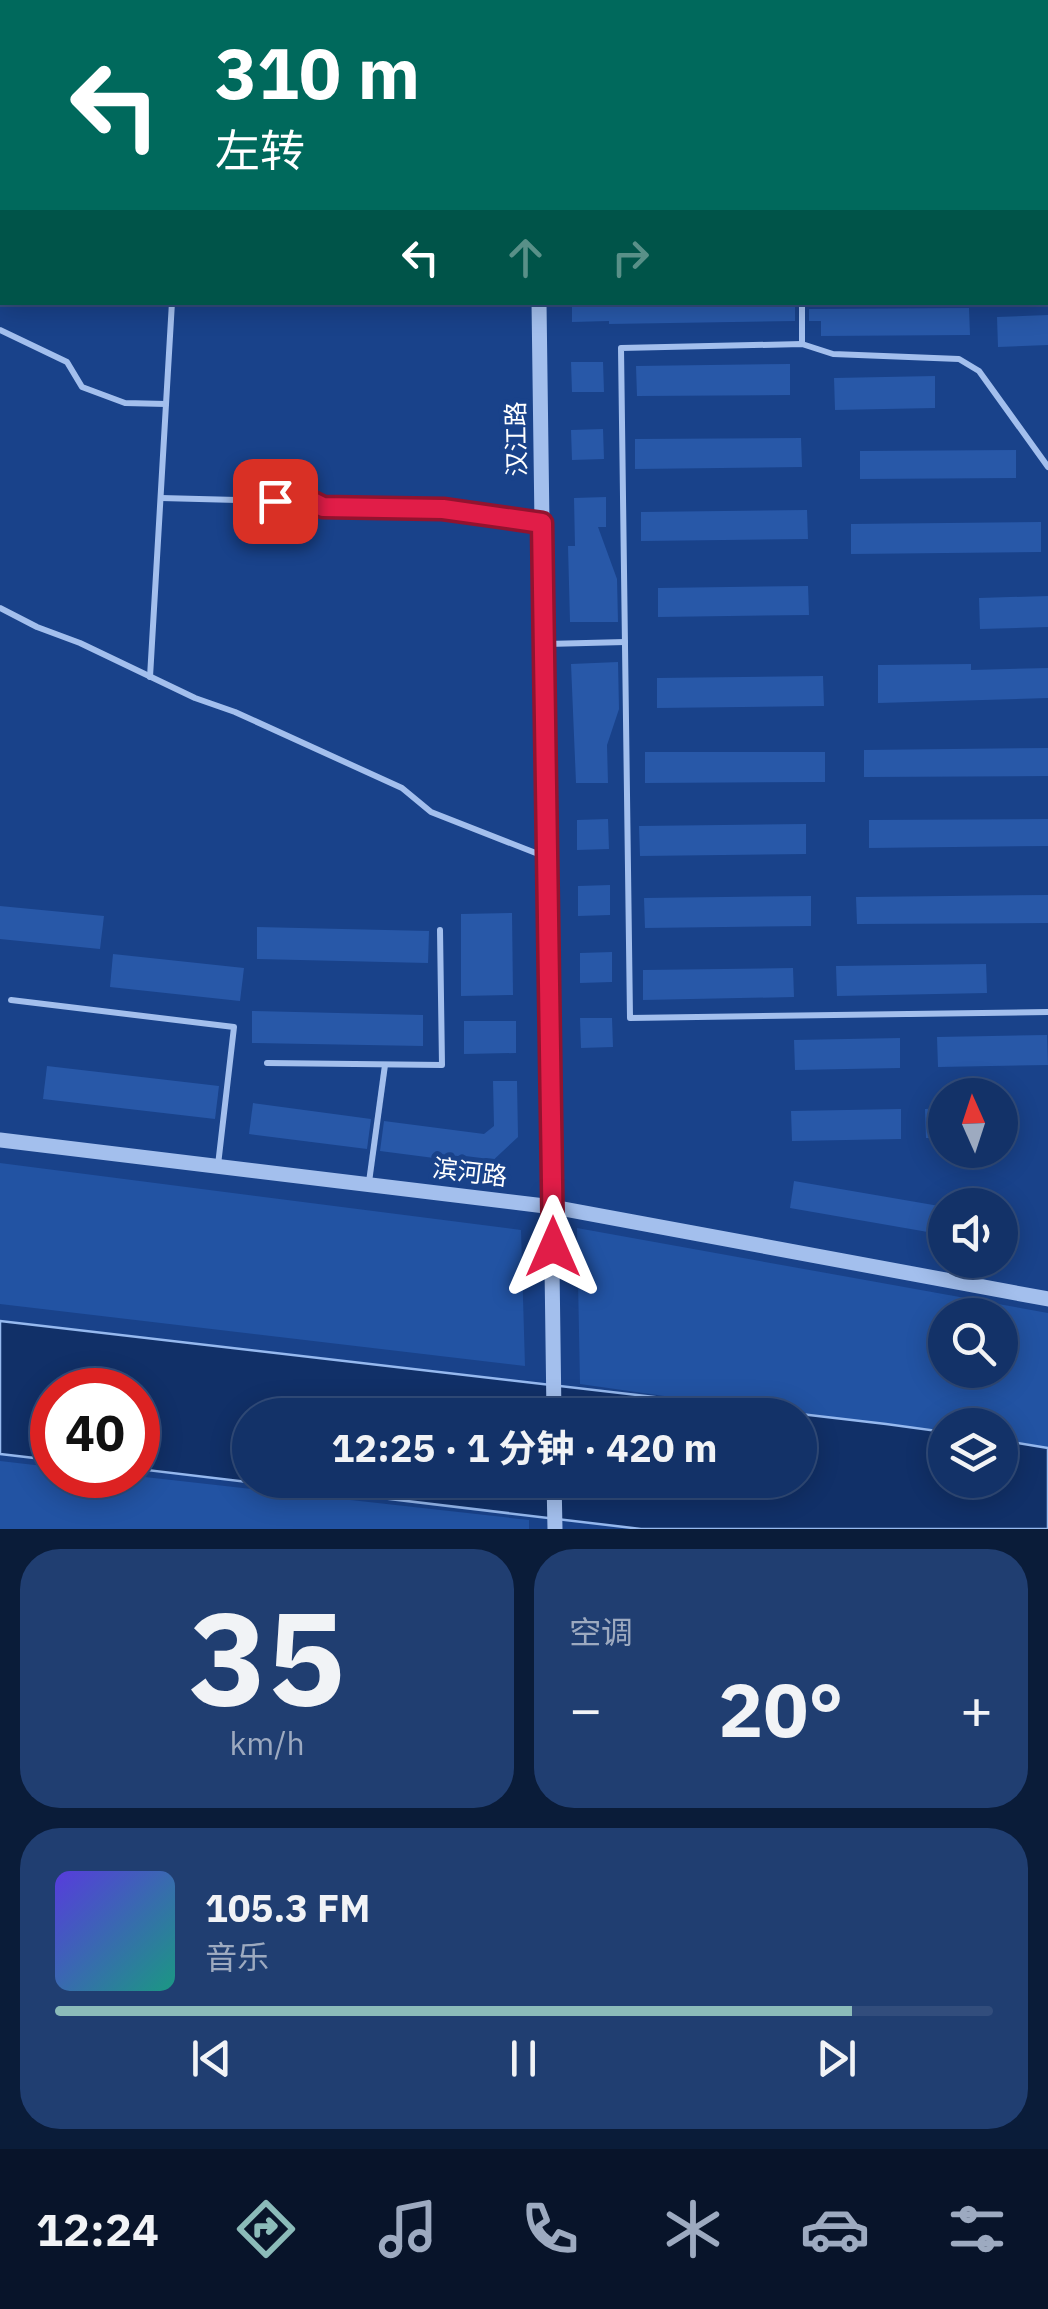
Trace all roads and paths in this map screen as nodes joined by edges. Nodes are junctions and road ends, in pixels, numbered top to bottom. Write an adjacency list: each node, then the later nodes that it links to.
1 (172, 305): 6 (lane)
2 (539, 305): 9 (street, 汉江路)
3 (802, 305): 5 (lane)
4 (0, 330): 6 (lane)
5 (802, 344): 7 (lane); 11 (lane)
6 (166, 404): 8 (lane)
7 (1048, 466)
8 (161, 498): 9 (lane); 13 (lane)
9 (542, 523): 12 (street, 汉江路)
10 (0, 608): 13 (lane)
11 (625, 642): 12 (lane); 17 (lane)
12 (544, 644): 14 (street, 汉江路)
13 (150, 677): 14 (lane)
14 (547, 858): 23 (street, 汉江路)
15 (440, 930): 19 (lane)
16 (10, 1000): 21 (lane)
17 (1048, 1012)
18 (267, 1063): 19 (lane)
19 (386, 1065): 22 (lane)
20 (0, 1140): 21 (street, 滨河路)
21 (218, 1166): 22 (street, 滨河路)
22 (368, 1184): 23 (street, 滨河路)
23 (553, 1207): 24 (street, 滨河路); 25 (street, 汉江路)
24 (1048, 1299)
25 (554, 1398)
26 (554, 1498): 27 (street)
27 (555, 1529)

